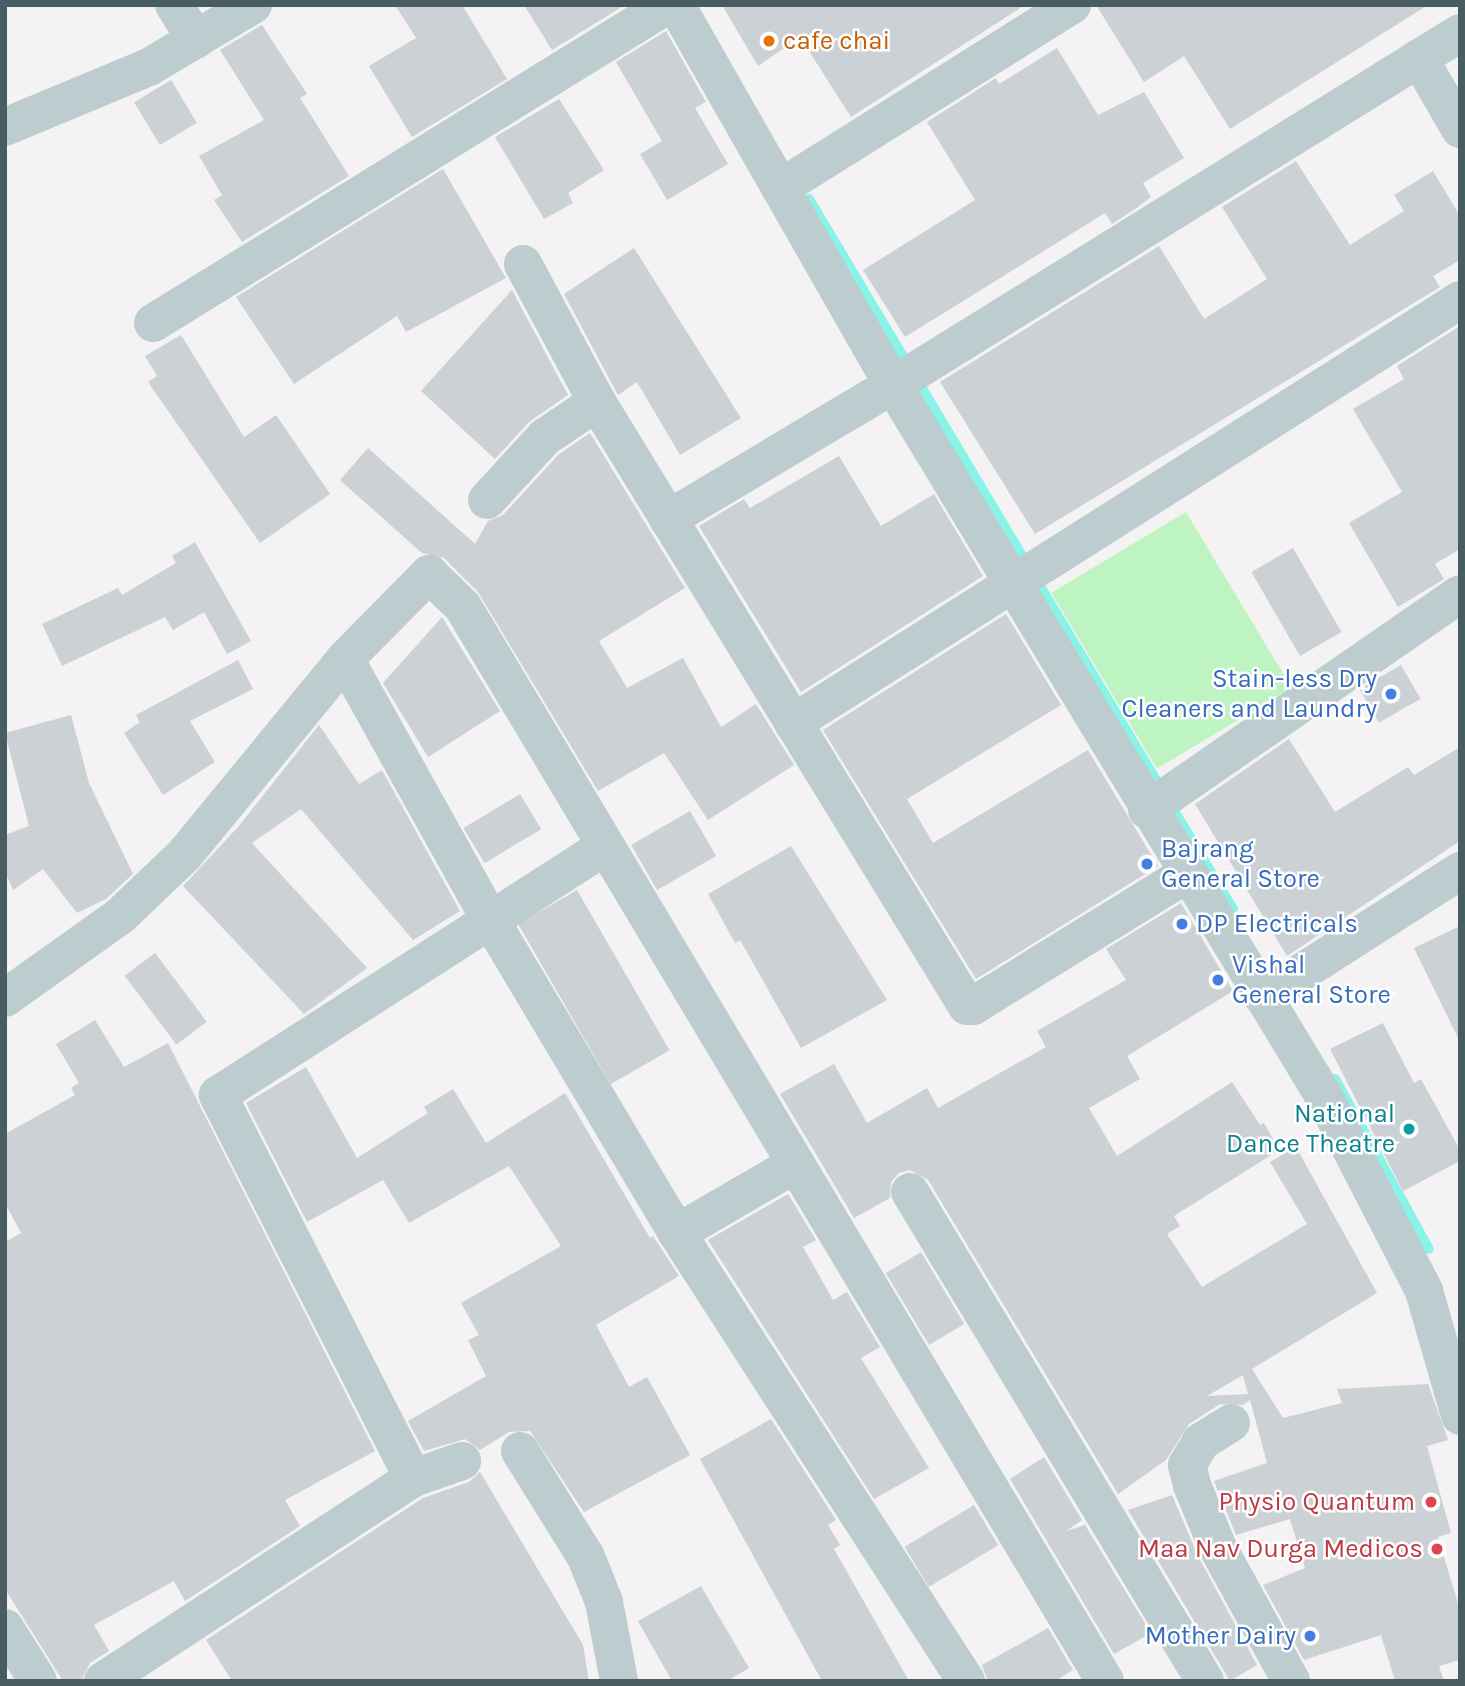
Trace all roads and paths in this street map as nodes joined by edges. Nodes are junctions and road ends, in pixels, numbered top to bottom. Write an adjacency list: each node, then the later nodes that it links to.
1 (174, 5): 7 (street)
2 (253, 5): 7 (street)
3 (667, 5): 14 (street)
4 (676, 5): 11 (street)
5 (1072, 5): 11 (street)
6 (1460, 33): 8 (street)
7 (197, 40): 9 (street)
8 (1419, 58): 10 (street); 15 (street)
9 (5, 127)
10 (1460, 129)
11 (780, 188): 15 (street)
12 (523, 264): 16 (street)
13 (1460, 300): 19 (street)
14 (152, 323)
15 (893, 385): 18 (street); 19 (street)
16 (597, 402): 17 (street); 18 (street)
17 (487, 500)
18 (668, 519): 22 (street)
19 (1014, 586): 22 (street); 23 (street)
20 (1460, 594): 23 (street)
21 (345, 659): 24 (street); 27 (street); 29 (street)
22 (793, 723): 26 (street)
23 (1147, 810): 26 (street)
24 (604, 846): 27 (street); 30 (street)
25 (1460, 872): 28 (street)
26 (1188, 873): 28 (street)
27 (491, 921): 32 (street); 37 (street)
28 (1263, 997): 33 (street)
29 (5, 998)
30 (794, 1165): 32 (street); 43 (street)
31 (910, 1192): 44 (street)
32 (677, 1233): 42 (street)
33 (1460, 1416)
34 (1231, 1423): 45 (street)
35 (520, 1451): 41 (street)
36 (462, 1461): 37 (street)
37 (412, 1478): 40 (street)
38 (5, 1628): 39 (street)
39 (38, 1681)
40 (103, 1681)
41 (619, 1681)
42 (966, 1681)
43 (1105, 1681)
44 (1205, 1681)
45 (1291, 1681)

